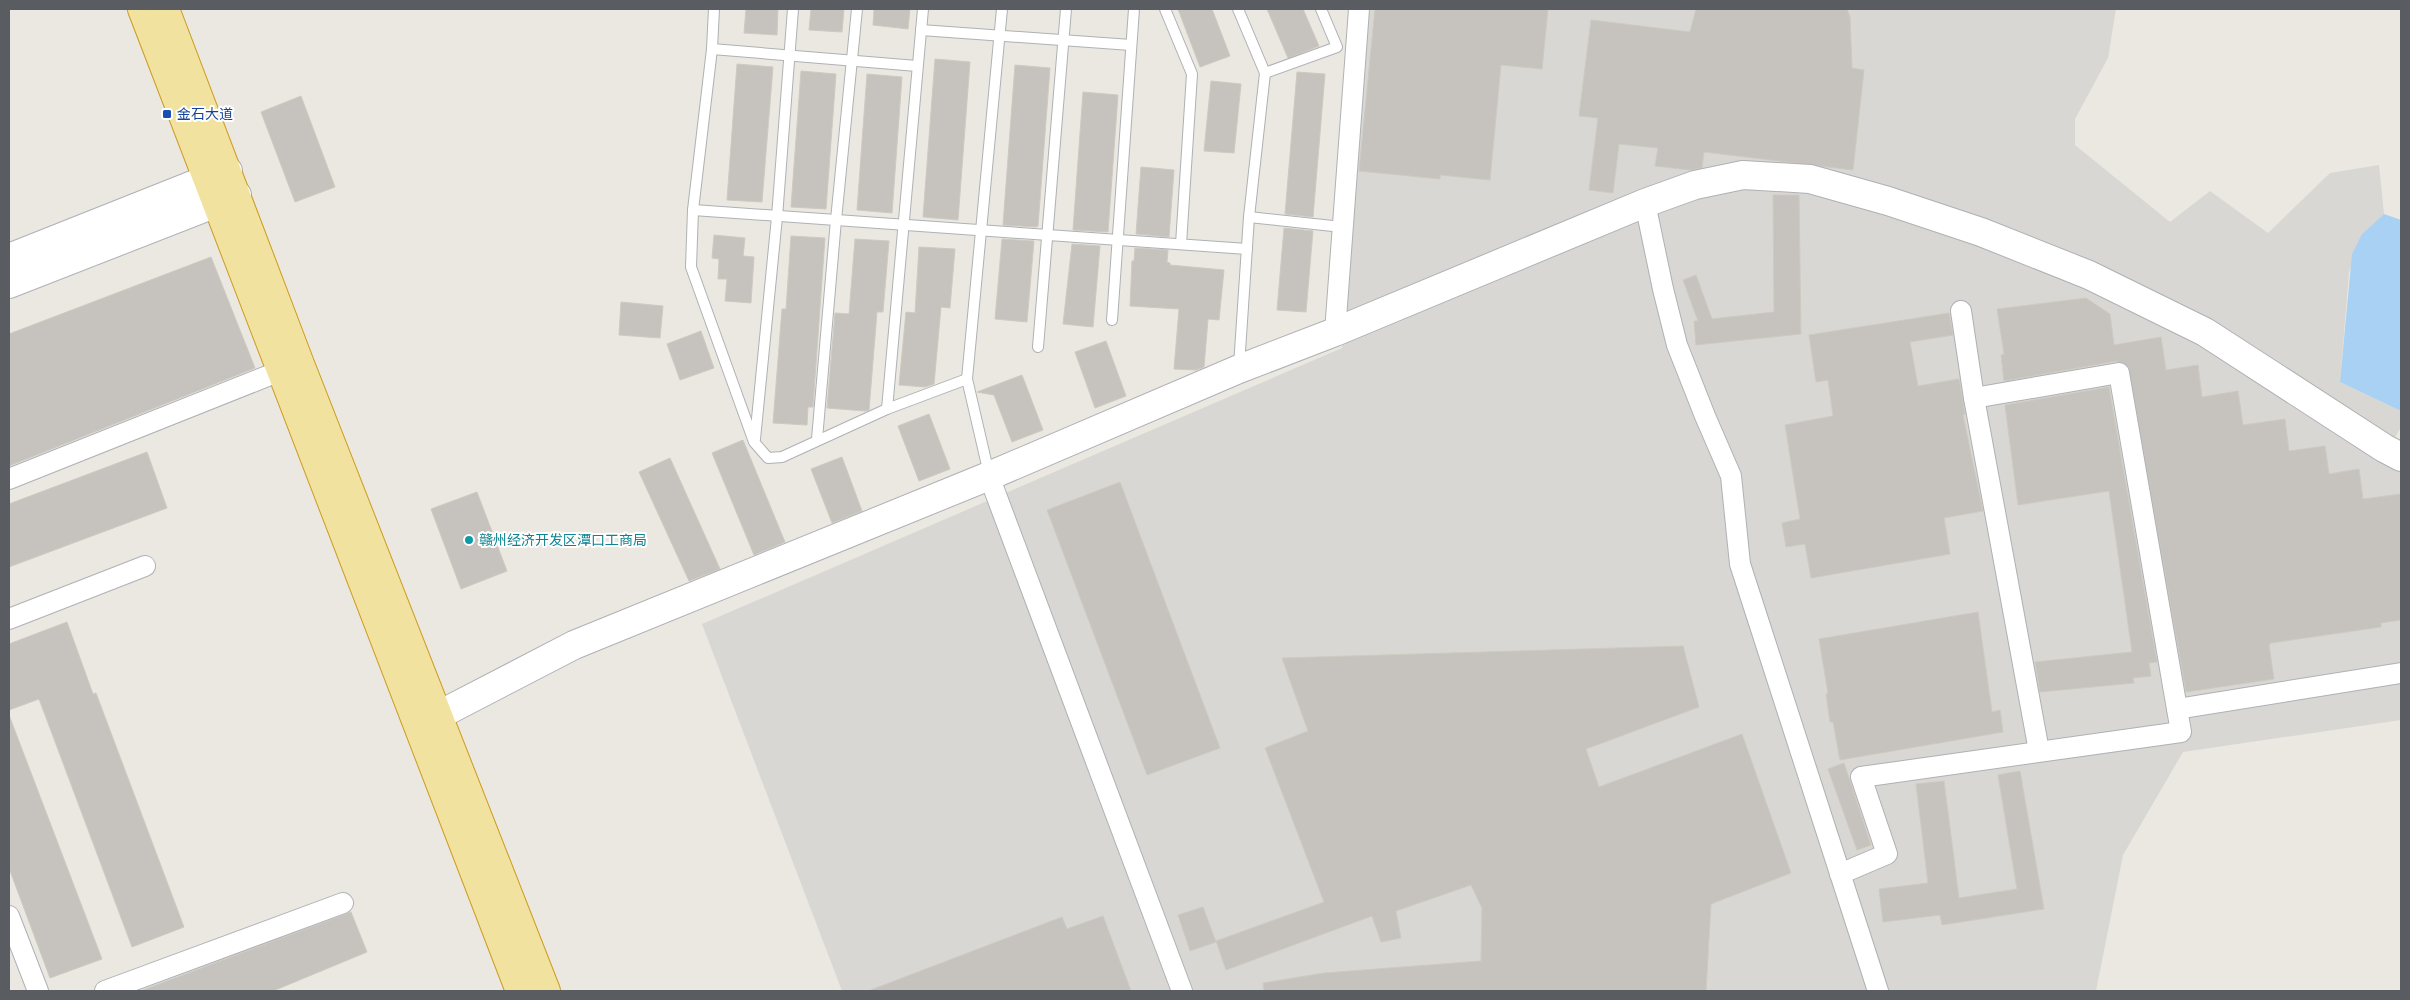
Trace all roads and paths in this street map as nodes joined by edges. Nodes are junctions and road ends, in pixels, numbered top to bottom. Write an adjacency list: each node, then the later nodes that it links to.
1 (142, 9): 23 (highway)
2 (165, 9): 23 (highway)
3 (714, 9): 18 (lane)
4 (793, 9): 19 (lane)
5 (857, 9): 20 (lane)
6 (923, 9): 14 (lane)
7 (1002, 9): 15 (lane)
8 (1066, 9): 16 (lane)
9 (1134, 9): 17 (lane)
10 (1165, 9): 34 (lane)
11 (1238, 9): 22 (lane)
12 (1321, 9): 22 (lane)
13 (1359, 9): 30 (street)
14 (921, 30): 15 (lane); 21 (lane)
15 (999, 36): 16 (lane); 31 (lane)
16 (1062, 40): 17 (lane); 32 (lane)
17 (1131, 45): 33 (lane)
18 (712, 48): 19 (lane); 25 (lane)
19 (789, 55): 20 (lane); 26 (lane)
20 (853, 60): 21 (lane); 28 (lane)
21 (917, 66): 29 (lane)
22 (1265, 72): 27 (lane)
23 (222, 187): 36 (main road); 37 (main road); 43 (highway); 56 (highway)
24 (1645, 202): 40 (main road); 49 (main road); 58 (street)
25 (693, 210): 26 (lane); 48 (lane)
26 (777, 217): 28 (lane); 48 (lane)
27 (1249, 217): 30 (lane); 35 (lane)
28 (836, 220): 29 (lane); 47 (lane)
29 (902, 224): 31 (lane); 46 (lane)
30 (1342, 227): 40 (street)
31 (981, 229): 32 (lane); 44 (lane)
32 (1047, 234): 33 (lane); 41 (lane)
33 (1117, 239): 34 (lane); 39 (lane)
34 (1181, 244): 35 (lane)
35 (1247, 249): 42 (lane)
36 (9, 258)
37 (9, 284)
38 (1961, 311): 45 (street)
39 (1112, 320)
40 (1335, 332): 42 (main road)
41 (1038, 347)
42 (1238, 369): 50 (main road)
43 (280, 371): 51 (street); 63 (highway)
44 (967, 379): 46 (lane); 50 (lane)
45 (1974, 398): 55 (street); 57 (street)
46 (887, 409): 47 (lane)
47 (818, 439): 48 (lane)
48 (754, 442)
49 (2401, 457)
50 (989, 476): 56 (main road); 65 (street)
51 (9, 480)
52 (145, 566): 53 (street)
53 (9, 620)
54 (2401, 674): 55 (street)
55 (2177, 709): 57 (street)
56 (439, 715): 64 (highway)
57 (2039, 751): 58 (street)
58 (1840, 874): 66 (street)
59 (343, 903): 62 (street)
60 (9, 916): 61 (street)
61 (38, 991)
62 (105, 991)
63 (520, 991)
64 (546, 991)
65 (1182, 991)
66 (1878, 991)

